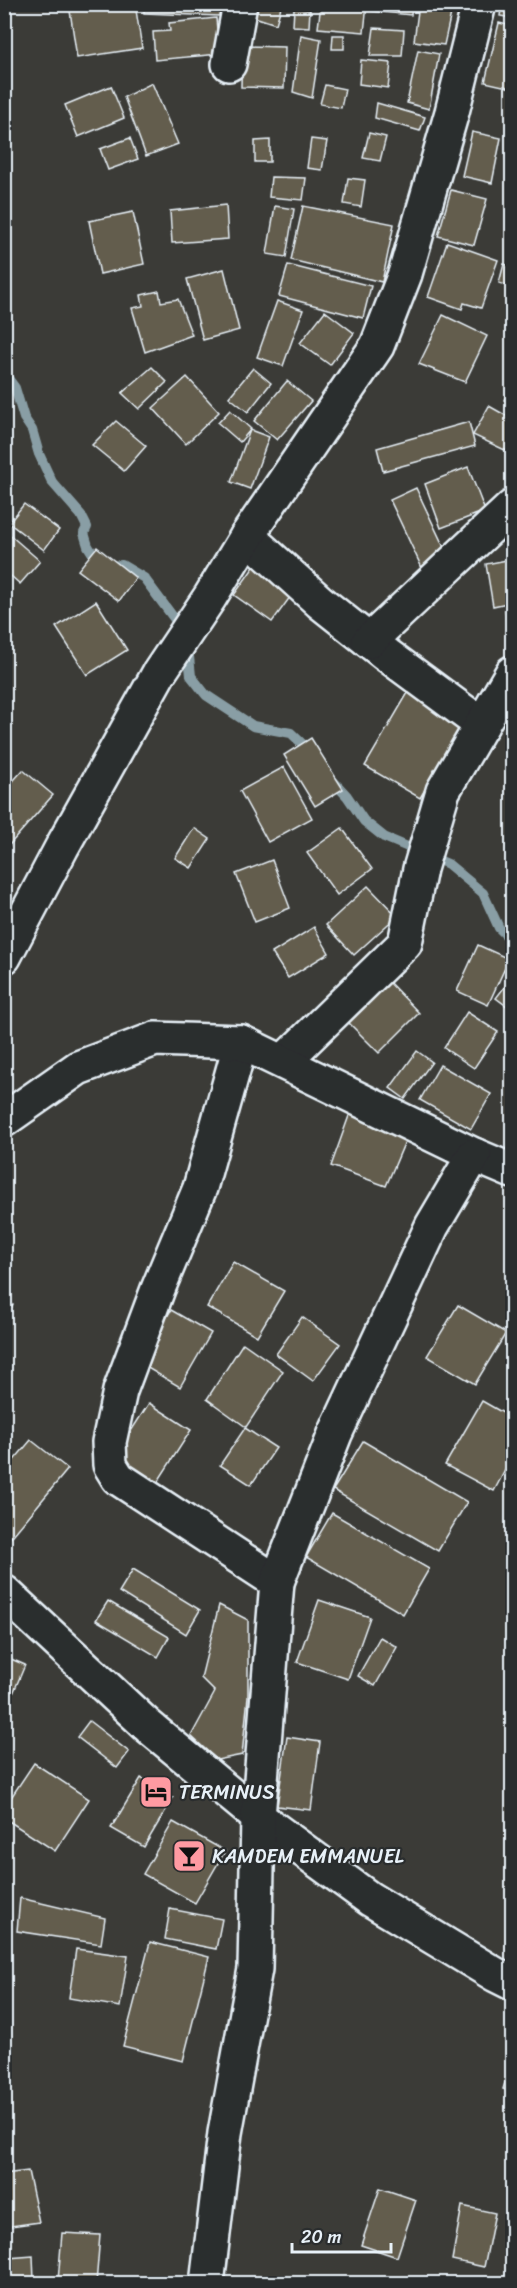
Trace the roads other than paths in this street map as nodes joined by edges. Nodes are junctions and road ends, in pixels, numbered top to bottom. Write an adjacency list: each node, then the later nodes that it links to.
1 (240, 4): 3 (street)
2 (479, 4): 5 (street)
3 (229, 64)
4 (513, 507): 6 (street)
5 (247, 536): 6 (street); 9 (street)
6 (369, 641): 8 (street)
7 (513, 673): 8 (street)
8 (482, 725): 11 (street)
9 (4, 957)
10 (241, 1042): 11 (street); 12 (street); 15 (street)
11 (284, 1061): 13 (street)
12 (4, 1120)
13 (474, 1155): 14 (street); 15 (street)
14 (513, 1171)
15 (277, 1582): 17 (street)
16 (4, 1592): 17 (street)
17 (258, 1817): 18 (street); 19 (street)
18 (513, 1983)
19 (207, 2283)

